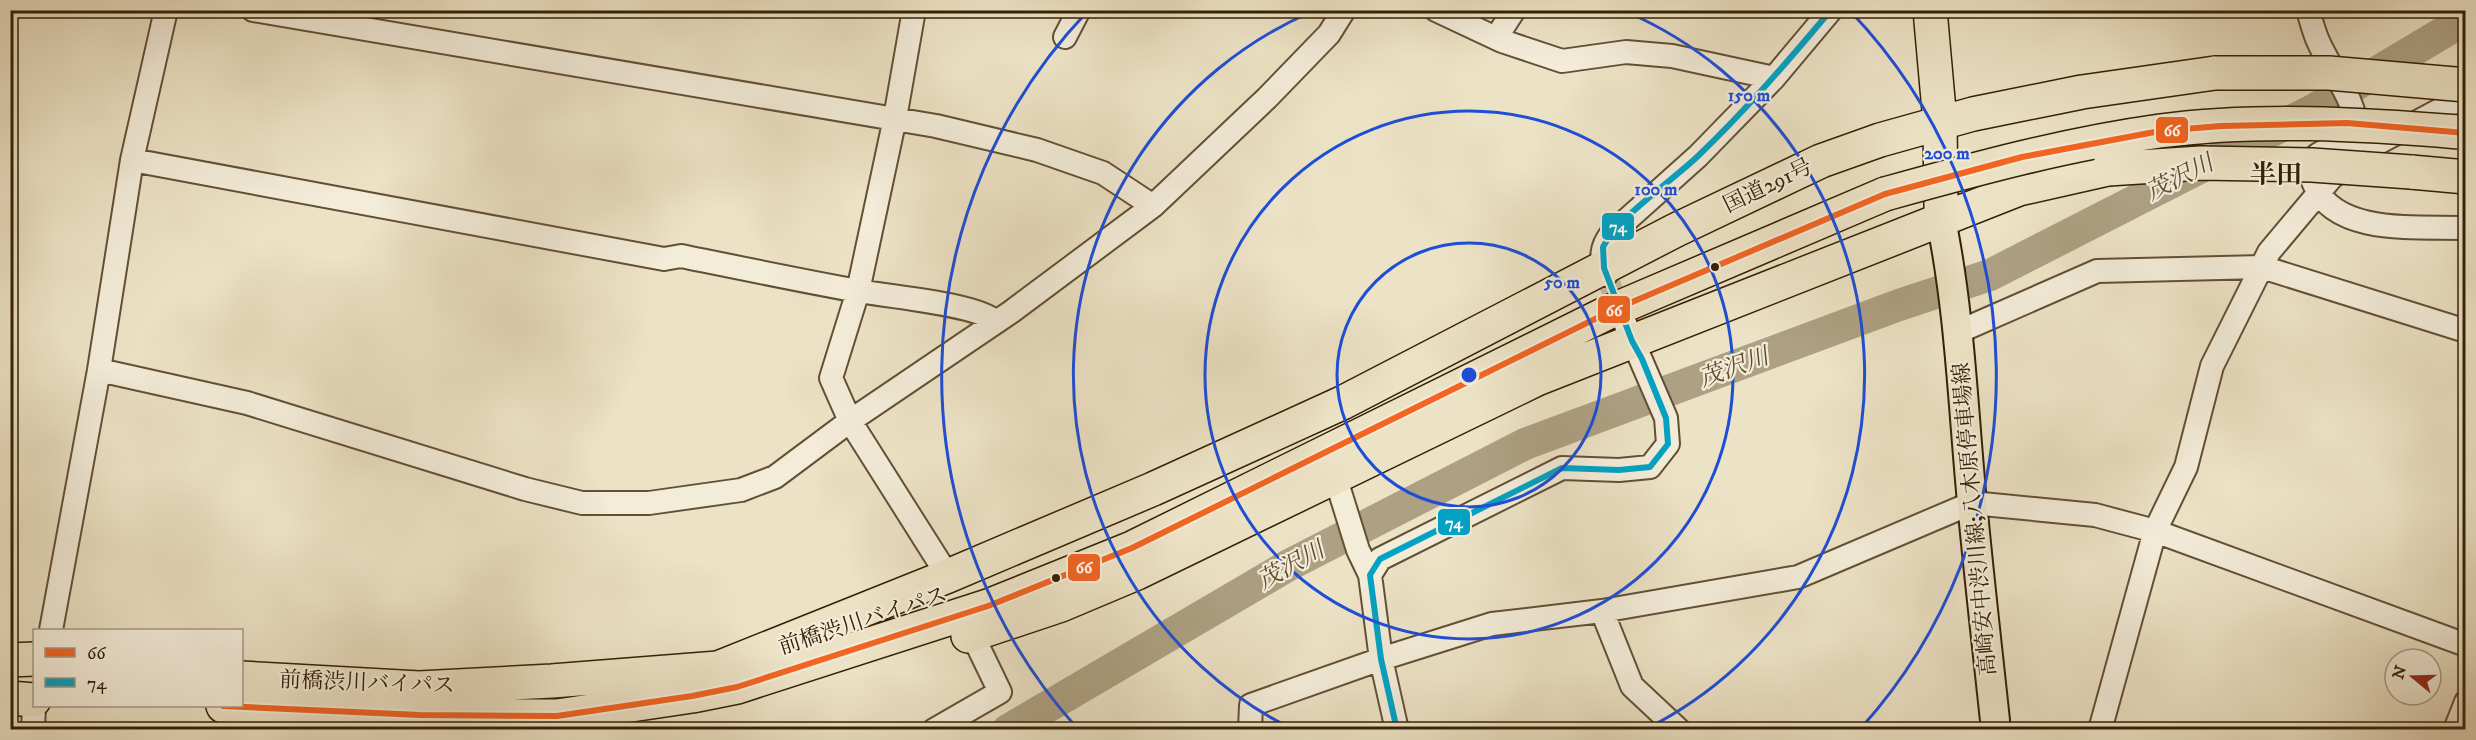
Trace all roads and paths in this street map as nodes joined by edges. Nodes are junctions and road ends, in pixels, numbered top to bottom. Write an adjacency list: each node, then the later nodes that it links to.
1 (166, 10): 19 (street)
2 (253, 10): 16 (street)
3 (914, 10): 16 (street)
4 (1079, 10): 11 (street)
5 (1344, 10): 22 (street)
6 (1436, 10): 12 (street)
7 (1514, 10): 12 (street)
8 (1831, 10): 13 (street)
9 (1930, 10): 17 (highway)
10 (2308, 10): 21 (street)
11 (1065, 37)
12 (1496, 38): 13 (street)
13 (1774, 78): 26 (street)
14 (2466, 85): 17 (highway, 国道291号, bridge)
15 (2466, 96): 21 (street)
16 (895, 118): 22 (street); 27 (street)
17 (1940, 122): 23 (highway); 26 (highway, 国道291号)
18 (2462, 132): 46 (highway, 前橋渋川バイパス, bridge)
19 (132, 160): 27 (street); 32 (street)
20 (2466, 177): 23 (highway, bridge)
21 (2319, 195): 24 (street); 25 (street)
22 (1153, 206): 29 (street)
23 (1941, 220): 28 (main road, 高崎安中渋川線;八木原停車場線); 31 (highway)
24 (2466, 228)
25 (2262, 267): 28 (street); 30 (street); 36 (street)
26 (1605, 271): 38 (highway, 国道291号)
27 (858, 291): 29 (street); 33 (street)
28 (1957, 320): 35 (main road, 高崎安中渋川線;八木原停車場線)
29 (996, 322): 33 (street)
30 (2466, 331)
31 (1633, 341): 34 (highway); 37 (street)
32 (99, 370): 33 (street); 40 (street)
33 (850, 421): 38 (street)
34 (1335, 476): 37 (street); 41 (highway)
35 (1972, 502): 36 (street); 39 (street); 62 (main road, 高崎安中渋川線;八木原停車場線)
36 (2155, 531): 42 (street); 63 (street)
37 (1370, 575): 44 (street)
38 (948, 576): 46 (highway, 国道291号)
39 (1602, 611): 44 (street); 61 (street)
40 (51, 629)
41 (972, 634): 46 (highway); 58 (street)
42 (2466, 645)
43 (33, 659): 45 (highway)
44 (1381, 659): 59 (street); 60 (street)
45 (10, 660)
46 (728, 677): 47 (highway, 前橋渋川バイパス); 48 (highway, 前橋渋川バイパス)
47 (243, 678)
48 (692, 696): 52 (highway, 前橋渋川バイパス); 57 (highway)
49 (10, 698): 50 (highway)
50 (33, 700)
51 (2466, 702): 64 (street)
52 (243, 706)
53 (34, 707): 55 (street)
54 (237, 707): 56 (highway)
55 (33, 729)
56 (272, 729)
57 (583, 729)
58 (934, 729)
59 (1250, 729)
60 (1397, 729)
61 (1679, 729)
62 (1996, 729)
63 (2100, 729)
64 (2455, 729)

